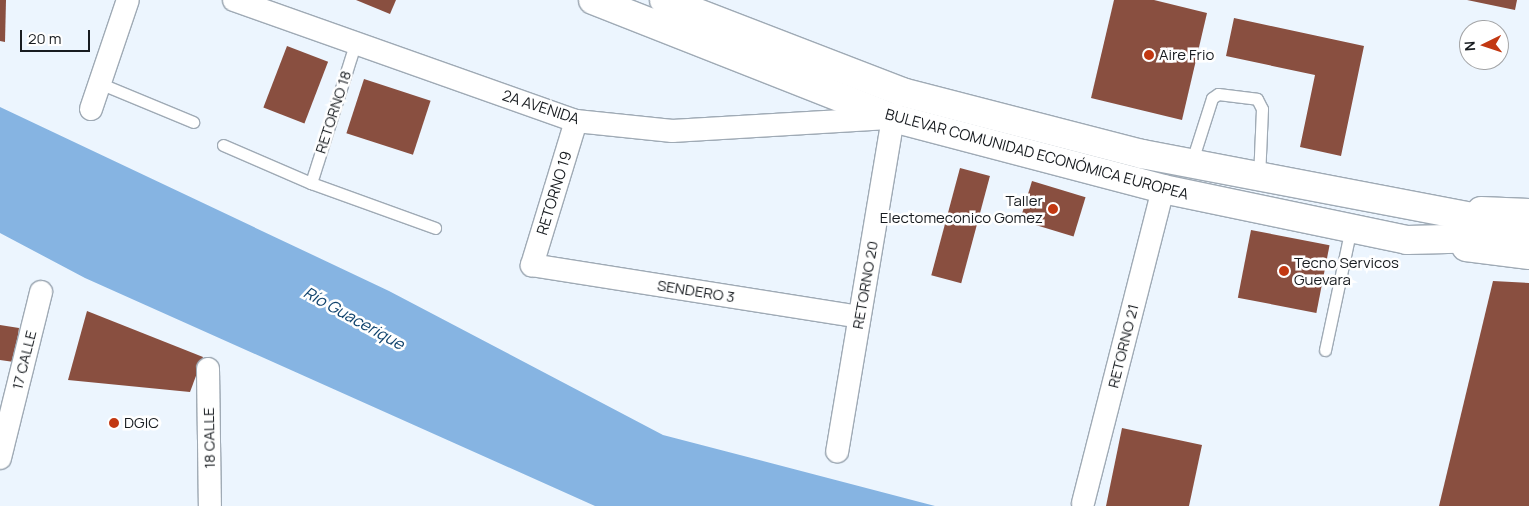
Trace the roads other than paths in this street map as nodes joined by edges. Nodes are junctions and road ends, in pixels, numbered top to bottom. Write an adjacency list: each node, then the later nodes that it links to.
1 (128, 0): 6 (street)
2 (234, 0): 5 (street, 2A AVENIDA)
3 (593, 0): 8 (main road, BULEVAR COMUNIDAD ECONÓMICA EUROPEA)
4 (664, 0): 12 (main road, BULEVAR COMUNIDAD ECONÓMICA EUROPEA)
5 (356, 41): 9 (street, 2A AVENIDA); 14 (lane, RETORNO 18)
6 (99, 83): 7 (street); 10 (lane)
7 (91, 109)
8 (893, 118): 9 (street, 2A AVENIDA); 15 (main road, BULEVAR COMUNIDAD ECONÓMICA EUROPEA); 26 (street, RETORNO 20)
9 (576, 121): 24 (street, RETORNO 19)
10 (193, 122)
11 (223, 145): 14 (lane)
12 (1191, 164): 13 (main road, BULEVAR COMUNIDAD ECONÓMICA EUROPEA); 13 (lane)
13 (1259, 177): 16 (main road, BULEVAR COMUNIDAD ECONÓMICA EUROPEA)
14 (311, 183): 18 (lane)
15 (1163, 188): 19 (main road, BULEVAR COMUNIDAD ECONÓMICA EUROPEA); 31 (street, RETORNO 21)
16 (1411, 207): 17 (main road, BULEVAR COMUNIDAD ECONÓMICA EUROPEA); 20 (main road, BULEVAR COMUNIDAD ECONÓMICA EUROPEA)
17 (1529, 213)
18 (435, 228)
19 (1351, 228): 22 (main road, BULEVAR COMUNIDAD ECONÓMICA EUROPEA); 27 (lane)
20 (1529, 228)
21 (1529, 237): 22 (main road, BULEVAR COMUNIDAD ECONÓMICA EUROPEA)
22 (1407, 240): 23 (main road, BULEVAR COMUNIDAD ECONÓMICA EUROPEA)
23 (1529, 255)
24 (532, 265): 26 (street, SENDERO 3)
25 (41, 292): 30 (street, 17 CALLE)
26 (859, 318): 29 (street, RETORNO 20)
27 (1325, 350)
28 (208, 369): 32 (street, 18 CALLE)
29 (836, 451)
30 (0, 458)
31 (1083, 503)
32 (210, 506)

